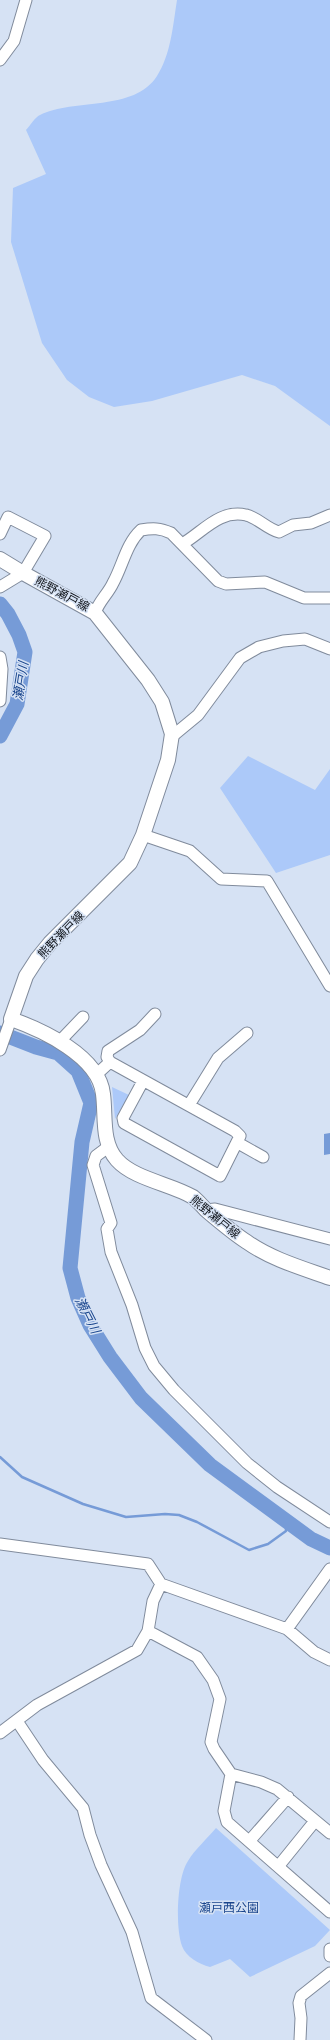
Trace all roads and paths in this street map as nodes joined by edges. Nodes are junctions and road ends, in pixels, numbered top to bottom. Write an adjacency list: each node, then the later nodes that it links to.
1 (26, 0): 2 (street)
2 (0, 60)
3 (330, 515): 5 (street)
4 (0, 534): 7 (street)
5 (182, 544): 9 (street); 10 (street)
6 (0, 559): 7 (main road, 熊野瀬戸線)
7 (23, 574): 8 (street); 10 (main road, 熊野瀬戸線)
8 (1, 586)
9 (330, 598)
10 (95, 613): 14 (main road, 熊野瀬戸線)
11 (330, 649): 14 (street)
12 (0, 657): 13 (street)
13 (0, 700)
14 (172, 734): 15 (main road, 熊野瀬戸線)
15 (143, 835): 16 (street); 19 (main road, 熊野瀬戸線)
16 (330, 986)
17 (155, 1014): 23 (street)
18 (83, 1017): 21 (street)
19 (10, 1022): 21 (main road, 熊野瀬戸線); 22 (street)
20 (247, 1033): 26 (street)
21 (60, 1041): 24 (main road, 熊野瀬戸線)
22 (1, 1048)
23 (110, 1062): 24 (street); 25 (street)
24 (96, 1074): 28 (main road, 熊野瀬戸線)
25 (143, 1080): 26 (street); 27 (street)
26 (189, 1105): 27 (street)
27 (238, 1143): 29 (street)
28 (108, 1147): 30 (main road, 熊野瀬戸線); 33 (street)
29 (263, 1157)
30 (206, 1210): 31 (street); 32 (main road, 熊野瀬戸線)
31 (330, 1239)
32 (330, 1278)
33 (330, 1522)
34 (0, 1544): 36 (street)
35 (330, 1569): 37 (street)
36 (161, 1584): 37 (street); 38 (street)
37 (287, 1629): 39 (street)
38 (148, 1631): 40 (street); 42 (street)
39 (330, 1660)
40 (17, 1721): 41 (street); 52 (street)
41 (0, 1733)
42 (231, 1774): 43 (street); 48 (street)
43 (288, 1797): 44 (street); 46 (street)
44 (315, 1821): 45 (street); 47 (street)
45 (330, 1834)
46 (252, 1838)
47 (281, 1863)
48 (330, 1912)
49 (330, 1949): 50 (street)
50 (330, 1956)
51 (330, 1972): 53 (street)
52 (206, 2040)
53 (300, 2040)

